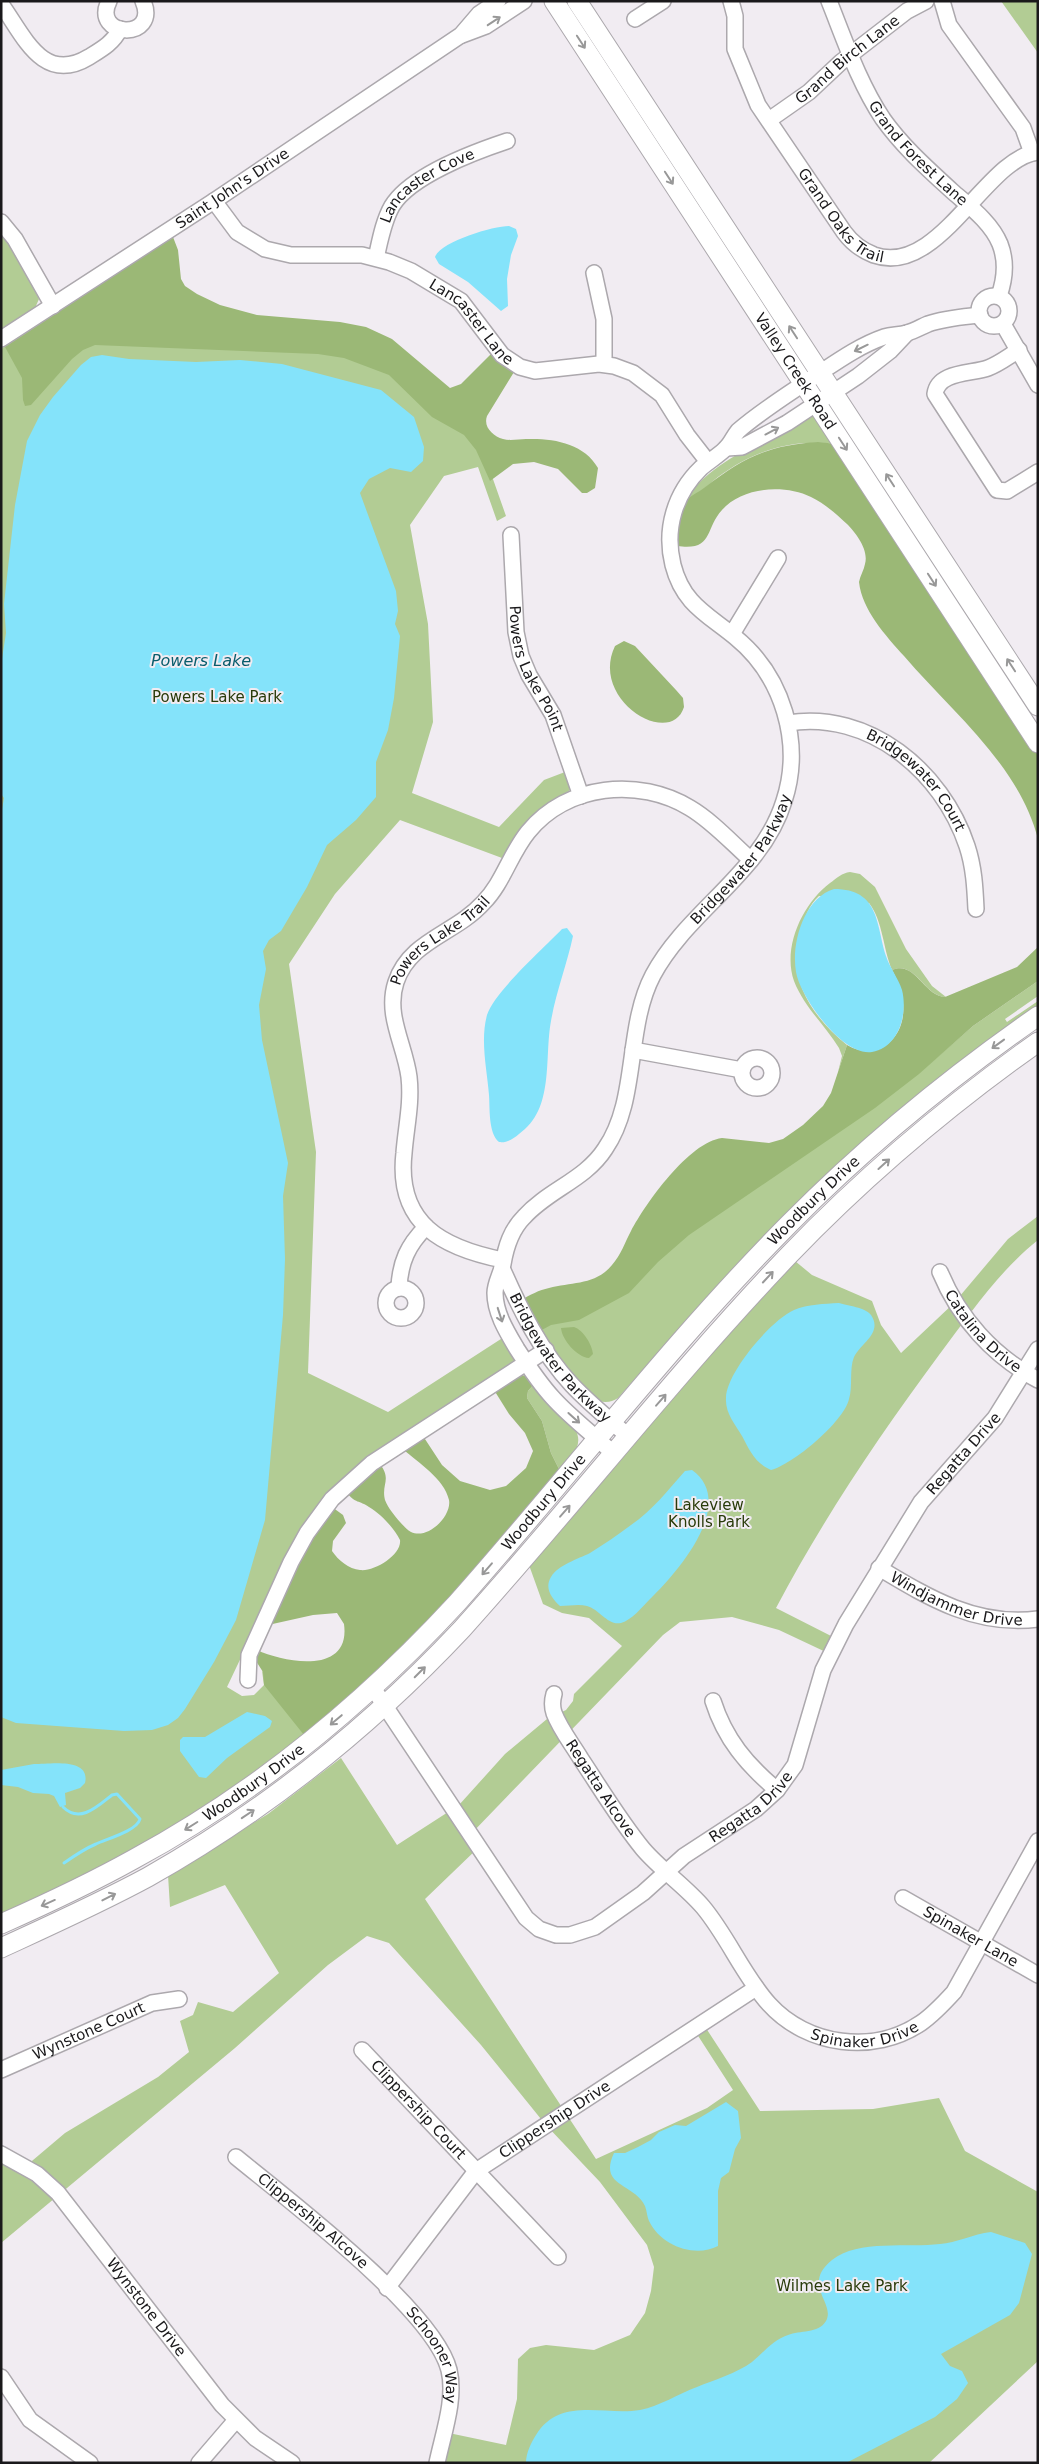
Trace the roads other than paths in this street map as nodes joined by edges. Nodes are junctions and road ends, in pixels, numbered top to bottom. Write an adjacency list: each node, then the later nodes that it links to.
1 (109, 1): 14 (street)
2 (143, 1): 14 (street)
3 (498, 1): 15 (street, Saint John's Drive)
4 (524, 1): 15 (street, Saint John's Drive, one-way to 4)
5 (554, 1): 34 (main road, Valley Creek Road, one-way to 34)
6 (577, 1): 33 (main road, Valley Creek Road, one-way to 6)
7 (662, 1): 13 (street)
8 (731, 1): 17 (street, Grand Oaks Trail)
9 (829, 1): 16 (street, Grand Forest Lane)
10 (926, 1): 16 (street, Grand Birch Lane)
11 (942, 1): 19 (street)
12 (1, 4): 14 (street)
13 (635, 19)
14 (120, 30)
15 (461, 35): 20 (street, Saint John's Drive)
16 (850, 54): 17 (street, Grand Birch Lane); 21 (street, Grand Forest Lane)
17 (768, 120): 21 (street, Grand Oaks Trail)
18 (507, 141): 23 (street, Lancaster Cove)
19 (1035, 153): 21 (street, Grand Oaks Trail)
20 (214, 201): 23 (street, Lancaster Lane); 26 (street, Saint John's Drive)
21 (969, 206): 25 (street, Grand Forest Lane)
22 (1, 222): 26 (street)
23 (376, 258): 32 (street, Lancaster Lane)
24 (594, 273): 32 (street)
25 (999, 296): 27 (street); 28 (street)
26 (53, 306): 30 (street, Saint John's Drive)
27 (980, 315): 28 (street); 29 (street, Bridgewater Parkway)
28 (1003, 324): 31 (street)
29 (907, 333): 33 (street, Bridgewater Parkway, one-way to 33); 36 (street, Bridgewater Parkway)
30 (1, 339)
31 (1019, 350): 35 (street); 40 (street)
32 (604, 364): 39 (street, Lancaster Lane)
33 (820, 373): 34 (street, Bridgewater Parkway); 36 (main road, Valley Creek Road)
34 (804, 384): 37 (main road, Valley Creek Road); 38 (street, Bridgewater Parkway)
35 (1038, 385)
36 (832, 393): 37 (street, Bridgewater Parkway); 44 (main road, Valley Creek Road, one-way to 36)
37 (816, 404): 38 (street, Bridgewater Parkway, one-way to 37); 46 (main road, Valley Creek Road, one-way to 46)
38 (728, 448): 39 (street, Bridgewater Parkway)
39 (708, 462): 43 (street, Bridgewater Parkway)
40 (1038, 472)
41 (511, 535): 47 (street, Powers Lake Point)
42 (778, 558): 43 (street)
43 (732, 634): 45 (street, Bridgewater Parkway)
44 (1038, 706)
45 (788, 723): 48 (street, Bridgewater Parkway); 49 (street, Bridgewater Court)
46 (1035, 732)
47 (581, 796): 48 (street, Powers Lake Trail); 54 (street, Powers Lake Trail)
48 (751, 860): 52 (street, Bridgewater Parkway)
49 (976, 910)
50 (1038, 1016): 63 (main road, Woodbury Drive, one-way to 63)
51 (1038, 1042): 64 (main road, Woodbury Drive, one-way to 51)
52 (633, 1050): 53 (street); 55 (street, Bridgewater Parkway)
53 (742, 1070)
54 (426, 1227): 55 (street, Powers Lake Trail); 57 (street)
55 (503, 1264): 59 (street, Bridgewater Parkway); 60 (street, Bridgewater Parkway, one-way to 60)
56 (940, 1272): 61 (street, Catalina Drive)
57 (399, 1288)
58 (1038, 1349): 61 (street, Regatta Drive)
59 (546, 1350): 60 (street); 63 (street, Bridgewater Parkway)
60 (526, 1363): 65 (street, Bridgewater Parkway, one-way to 65); 69 (street)
61 (1023, 1372): 62 (street, Catalina Drive); 67 (street, Regatta Drive)
62 (1038, 1380)
63 (613, 1422): 64 (street, Bridgewater Parkway); 65 (main road, Woodbury Drive)
64 (629, 1436): 66 (main road, Woodbury Drive)
65 (598, 1439): 66 (street, Bridgewater Parkway); 70 (main road, Woodbury Drive, one-way to 70)
66 (614, 1454): 73 (main road, Woodbury Drive, one-way to 66)
67 (879, 1568): 68 (street, Windjammer Drive); 74 (street, Regatta Drive)
68 (1038, 1618)
69 (248, 1680)
70 (373, 1688): 73 (street, Regatta Drive); 78 (main road, Woodbury Drive, one-way to 78)
71 (554, 1694): 76 (street, Regatta Alcove)
72 (713, 1701): 74 (street)
73 (384, 1706): 76 (street, Regatta Drive); 80 (main road, Woodbury Drive, one-way to 73)
74 (777, 1790): 76 (street, Regatta Drive)
75 (1038, 1841): 79 (street, Spinaker Drive)
76 (665, 1872): 82 (street, Spinaker Drive)
77 (903, 1898): 79 (street, Spinaker Lane)
78 (1, 1924)
79 (981, 1943): 81 (street, Spinaker Lane); 82 (street, Spinaker Drive)
80 (1, 1948)
81 (1038, 1975)
82 (756, 1988): 88 (street, Clippership Drive)
83 (179, 1999): 85 (street, Wynstone Court)
84 (362, 2050): 88 (street, Clippership Court)
85 (1, 2070)
86 (1, 2154): 92 (street, Wynstone Drive)
87 (236, 2157): 90 (street, Clippership Alcove)
88 (476, 2171): 89 (street, Clippership Court); 90 (street, Clippership Drive)
89 (558, 2257)
90 (387, 2288): 96 (street, Schooner Way)
91 (1, 2377): 93 (street)
92 (236, 2420): 94 (street); 95 (street, Wynstone Drive)
93 (90, 2463)
94 (199, 2463)
95 (292, 2463)
96 (437, 2463)

